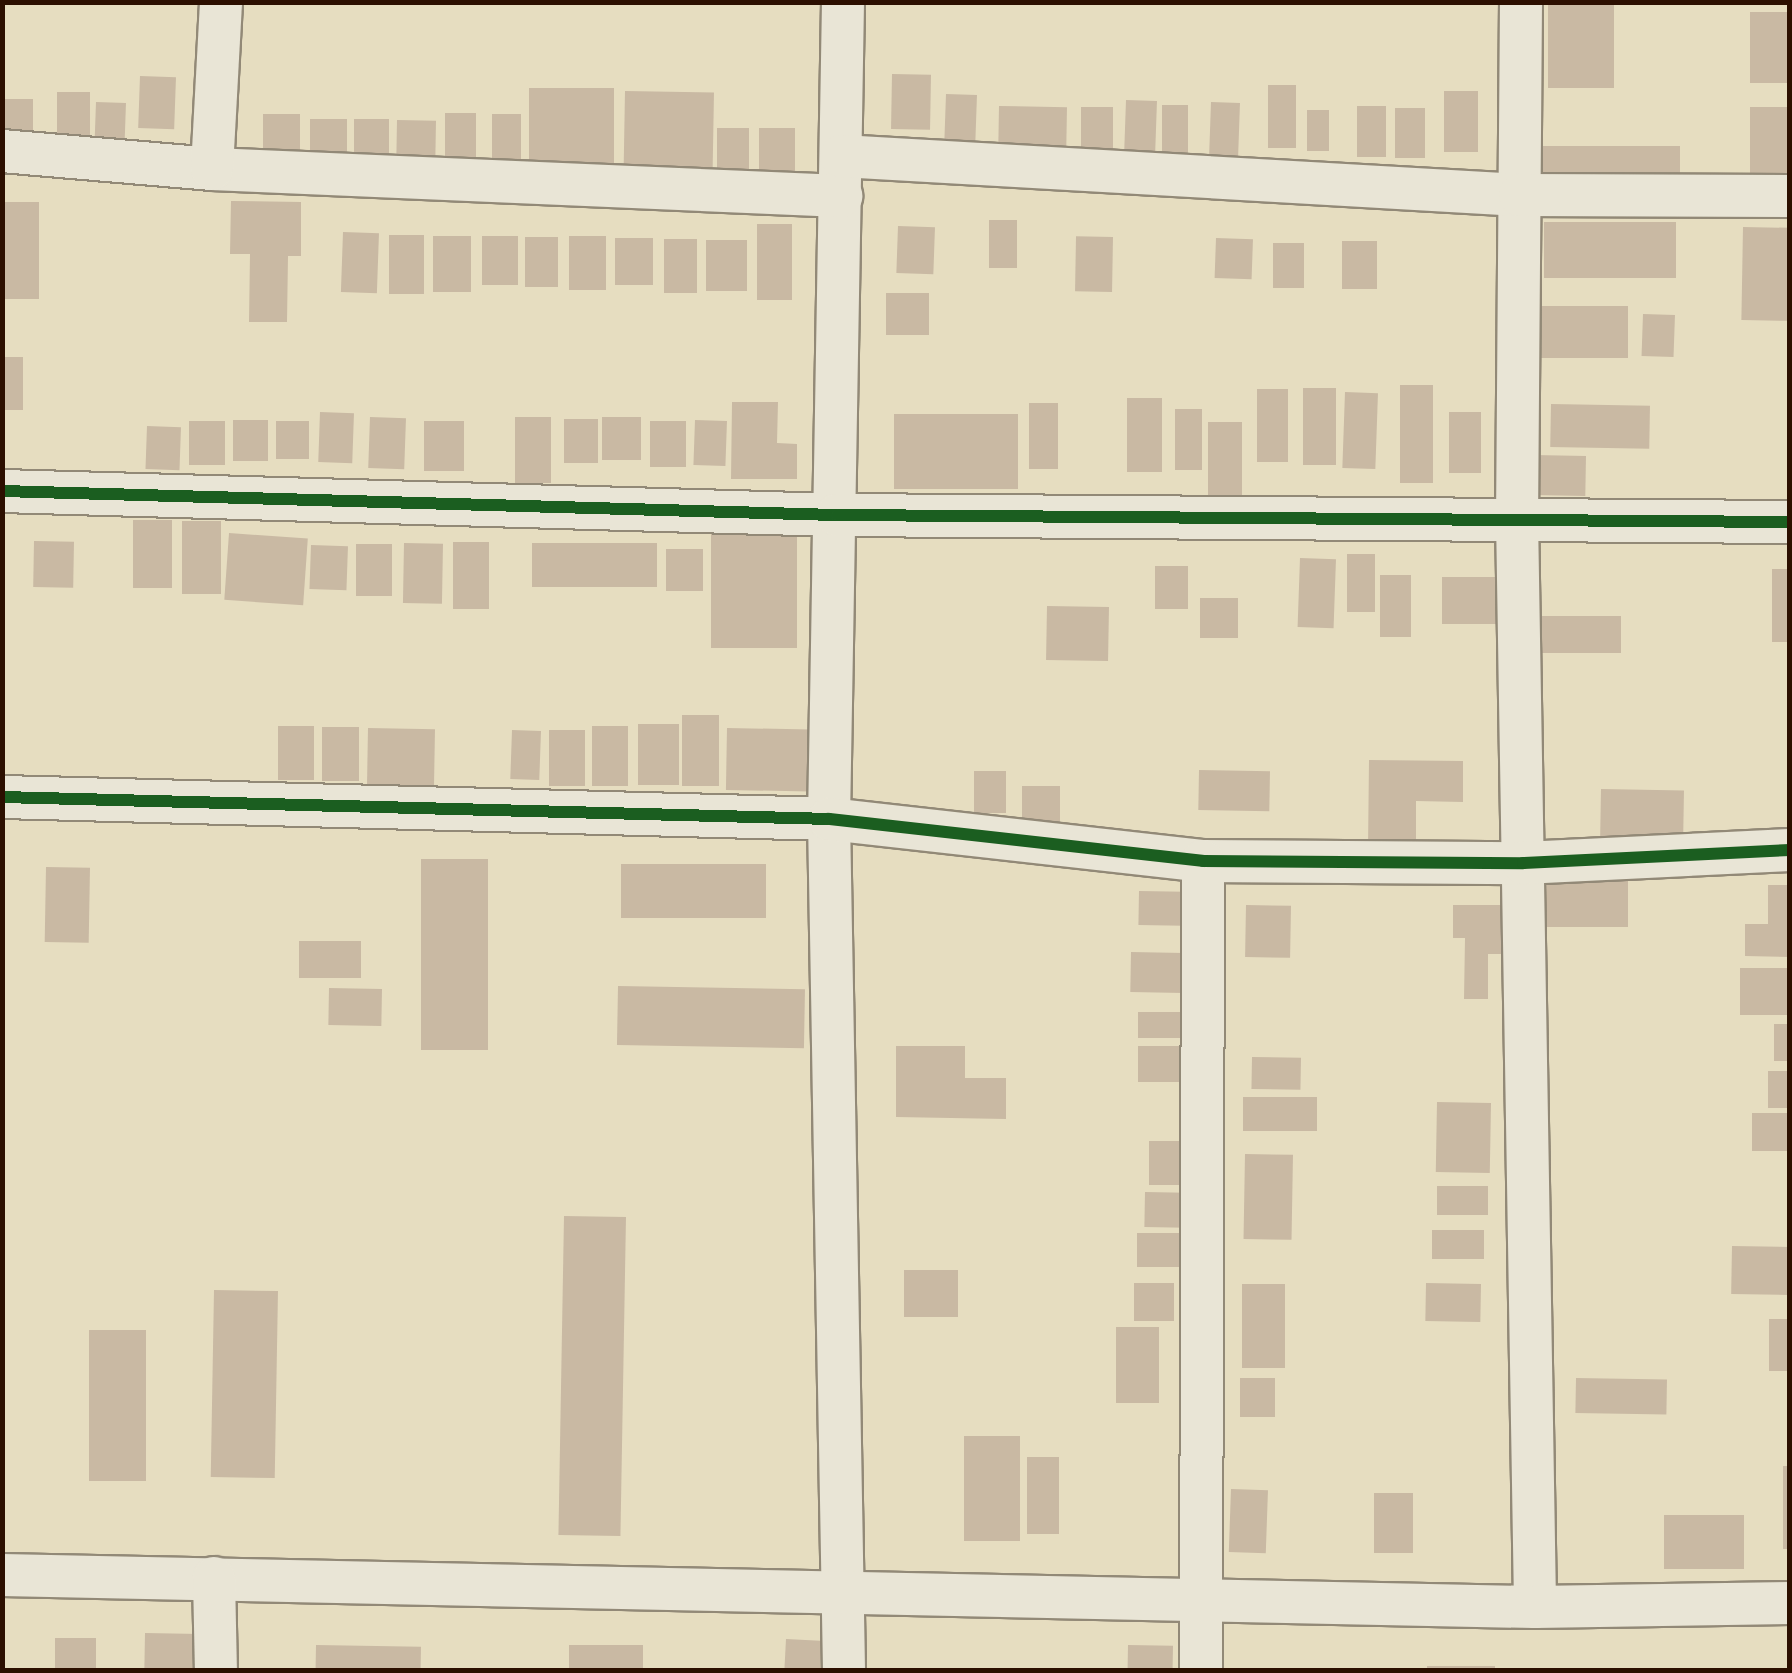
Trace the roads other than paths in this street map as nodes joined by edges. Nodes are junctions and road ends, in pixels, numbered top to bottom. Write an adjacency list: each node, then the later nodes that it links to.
1 (221, 2): 5 (street)
2 (842, 2): 6 (street)
3 (1521, 2): 7 (street)
4 (2, 151): 5 (street)
5 (212, 169): 6 (street)
6 (841, 176): 7 (street); 10 (street)
7 (1520, 195): 8 (street); 11 (street)
8 (1790, 196)
9 (2, 491): 10 (street)
10 (837, 515): 11 (street); 14 (street)
11 (1517, 518): 12 (street); 17 (street)
12 (1790, 522)
13 (2, 797): 14 (street)
14 (829, 819): 16 (street); 20 (street)
15 (1790, 850): 17 (street)
16 (1203, 861): 17 (street); 21 (street)
17 (1523, 863): 23 (street)
18 (2, 1575): 19 (street)
19 (214, 1578): 20 (street); 24 (street)
20 (841, 1589): 21 (street); 25 (street)
21 (1201, 1598): 23 (street); 26 (street)
22 (1790, 1603): 23 (street)
23 (1535, 1607)
24 (216, 1670)
25 (844, 1670)
26 (1202, 1670)

